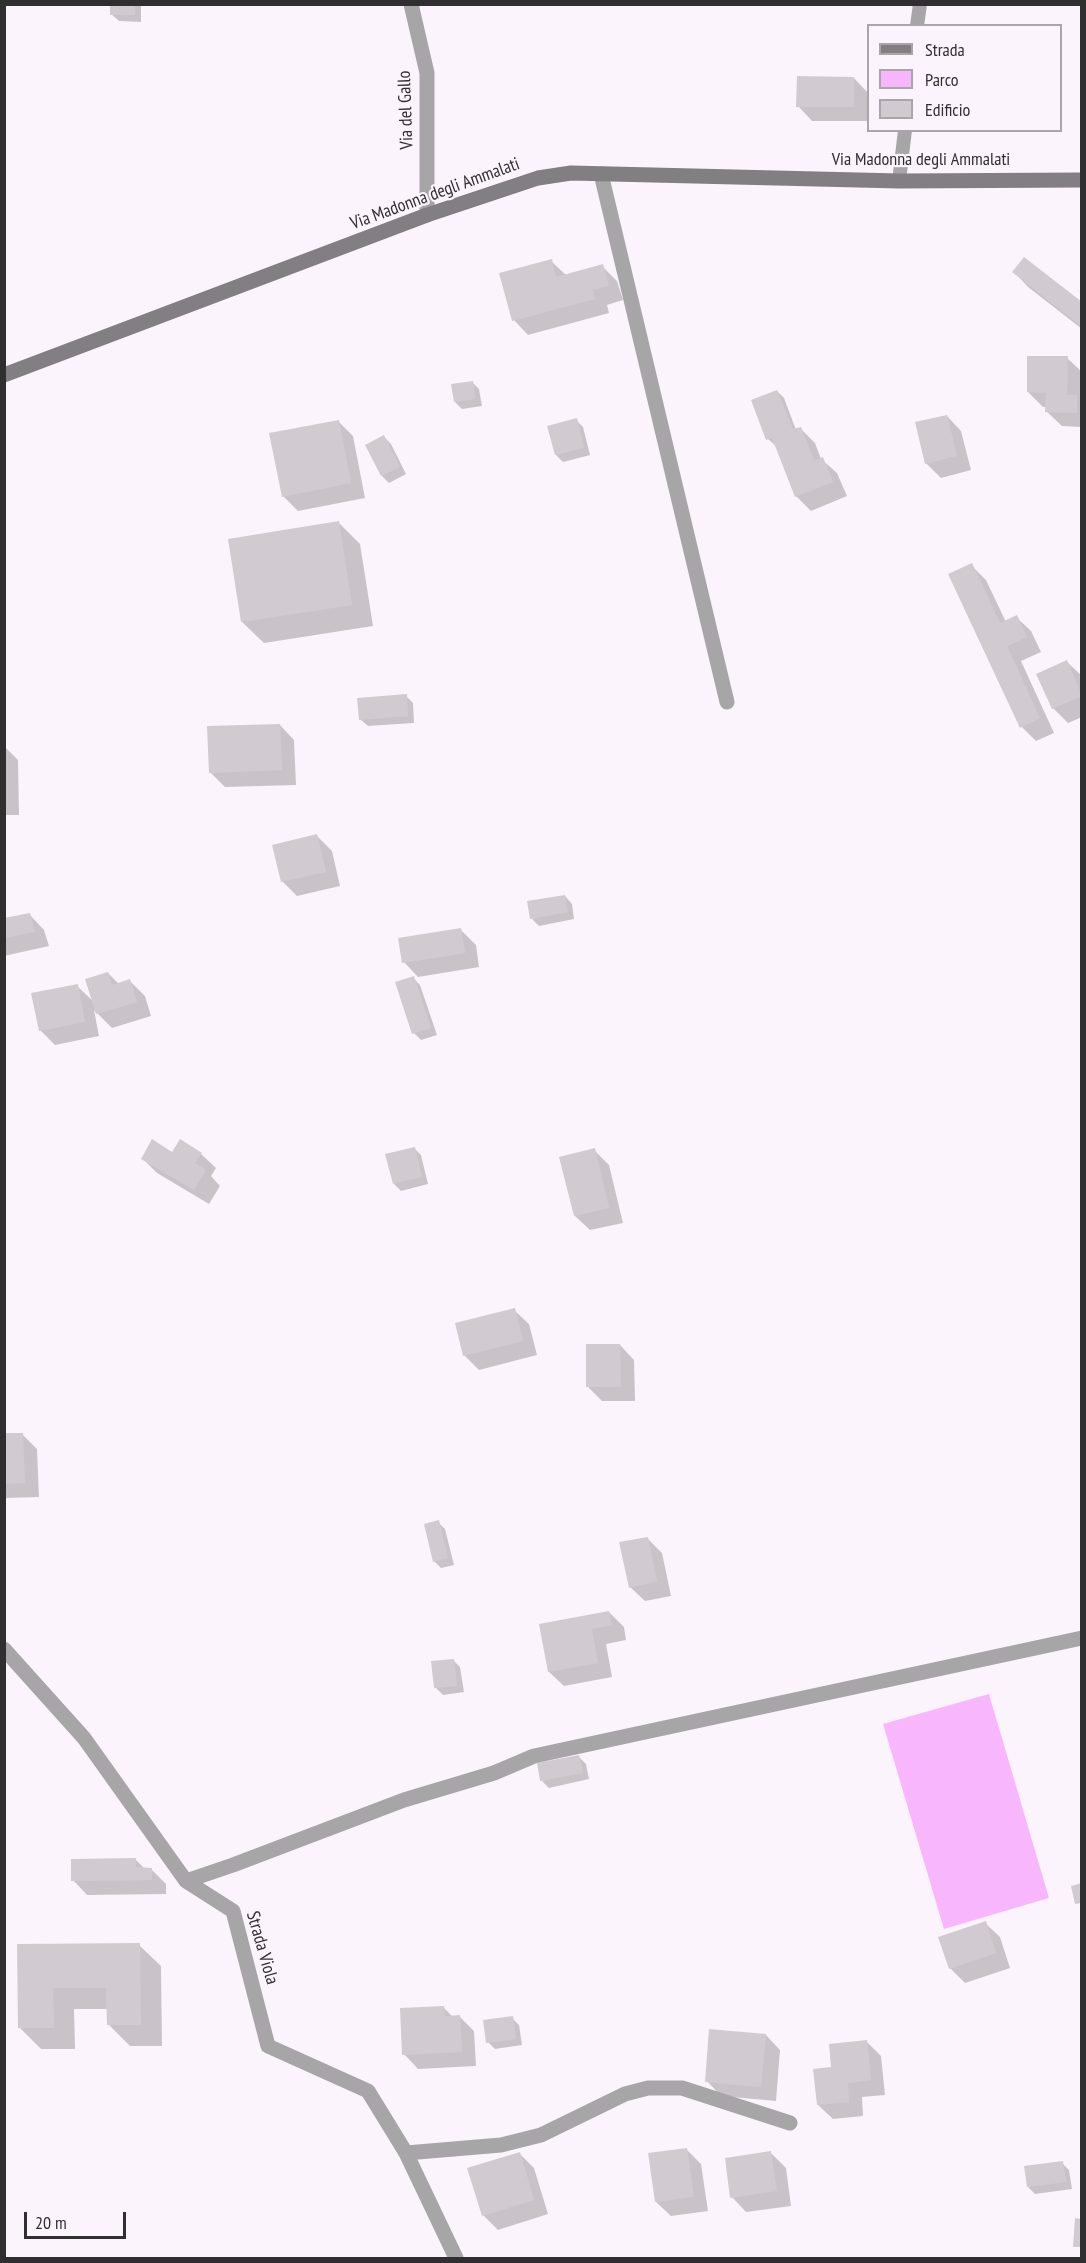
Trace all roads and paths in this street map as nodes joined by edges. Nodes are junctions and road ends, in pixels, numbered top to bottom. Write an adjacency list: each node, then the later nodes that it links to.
1 (411, 4): 8 (street, Via del Gallo)
2 (920, 4): 3 (lane)
3 (917, 24)
4 (905, 132): 7 (lane)
5 (601, 174): 7 (street, Via Madonna degli Ammalati); 8 (street, Via Madonna degli Ammalati); 10 (street)
6 (1082, 180): 7 (street, Via Madonna degli Ammalati)
7 (899, 181)
8 (428, 215): 9 (street, Via Madonna degli Ammalati)
9 (4, 375)
10 (727, 702)
11 (1082, 1638): 13 (street)
12 (4, 1649): 13 (street, Strada Viola)
13 (186, 1881): 15 (street, Strada Viola)
14 (790, 2123): 15 (street)
15 (406, 2153): 16 (street, Strada Viola)
16 (456, 2259)

